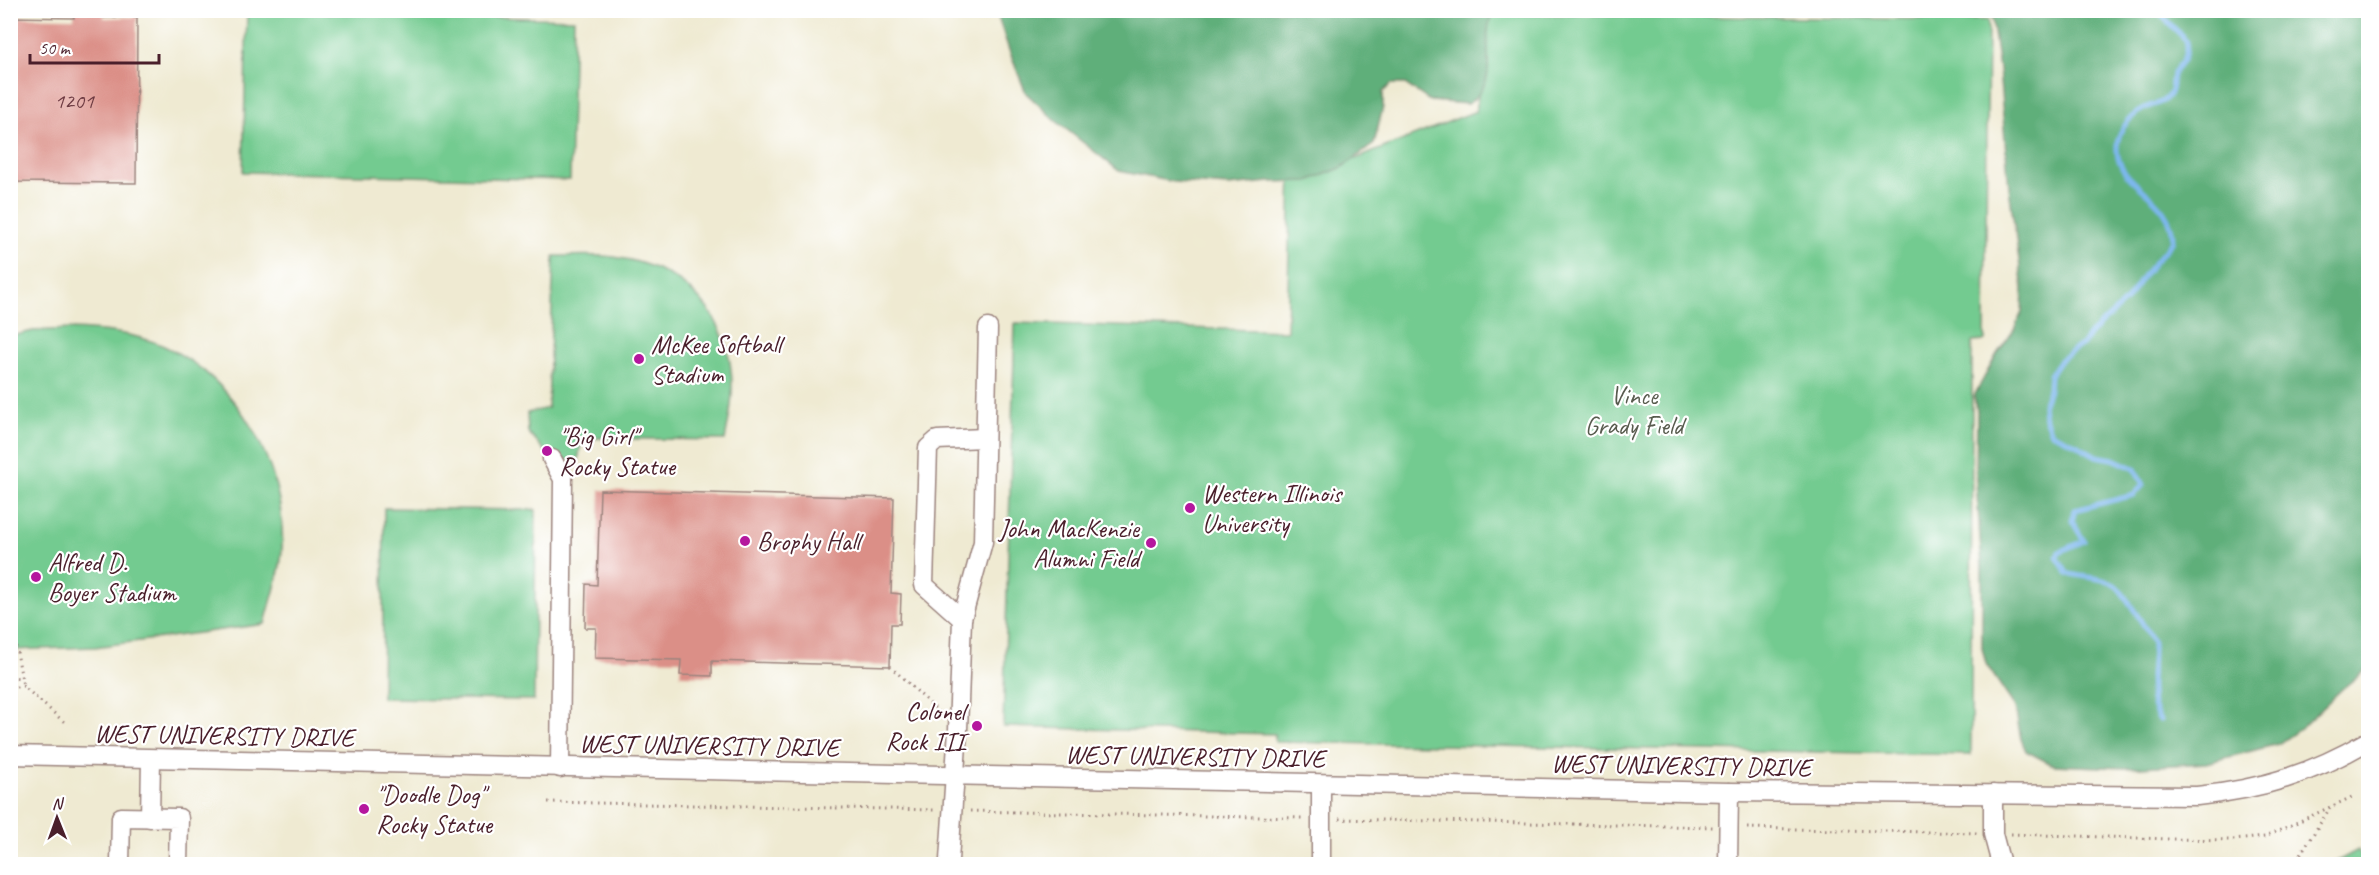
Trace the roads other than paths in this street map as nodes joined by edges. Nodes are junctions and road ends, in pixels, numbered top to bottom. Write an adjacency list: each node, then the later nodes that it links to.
1 (988, 328): 2 (street)
2 (985, 438): 4 (street); 4 (street)
3 (552, 459): 8 (street)
4 (962, 619): 9 (street)
5 (2368, 741): 12 (street, WEST UNIVERSITY DRIVE)
6 (10, 755): 7 (street, WEST UNIVERSITY DRIVE)
7 (151, 759): 8 (street, WEST UNIVERSITY DRIVE); 13 (street)
8 (560, 768): 9 (street, WEST UNIVERSITY DRIVE)
9 (955, 777): 10 (street, WEST UNIVERSITY DRIVE); 14 (street)
10 (1321, 784): 11 (street, WEST UNIVERSITY DRIVE); 17 (street)
11 (1729, 792): 12 (street, WEST UNIVERSITY DRIVE); 18 (street)
12 (1993, 794): 19 (street)
13 (150, 818): 15 (street); 16 (street)
14 (949, 860)
15 (120, 864)
16 (178, 864)
17 (1321, 864)
18 (1728, 864)
19 (2001, 864)

